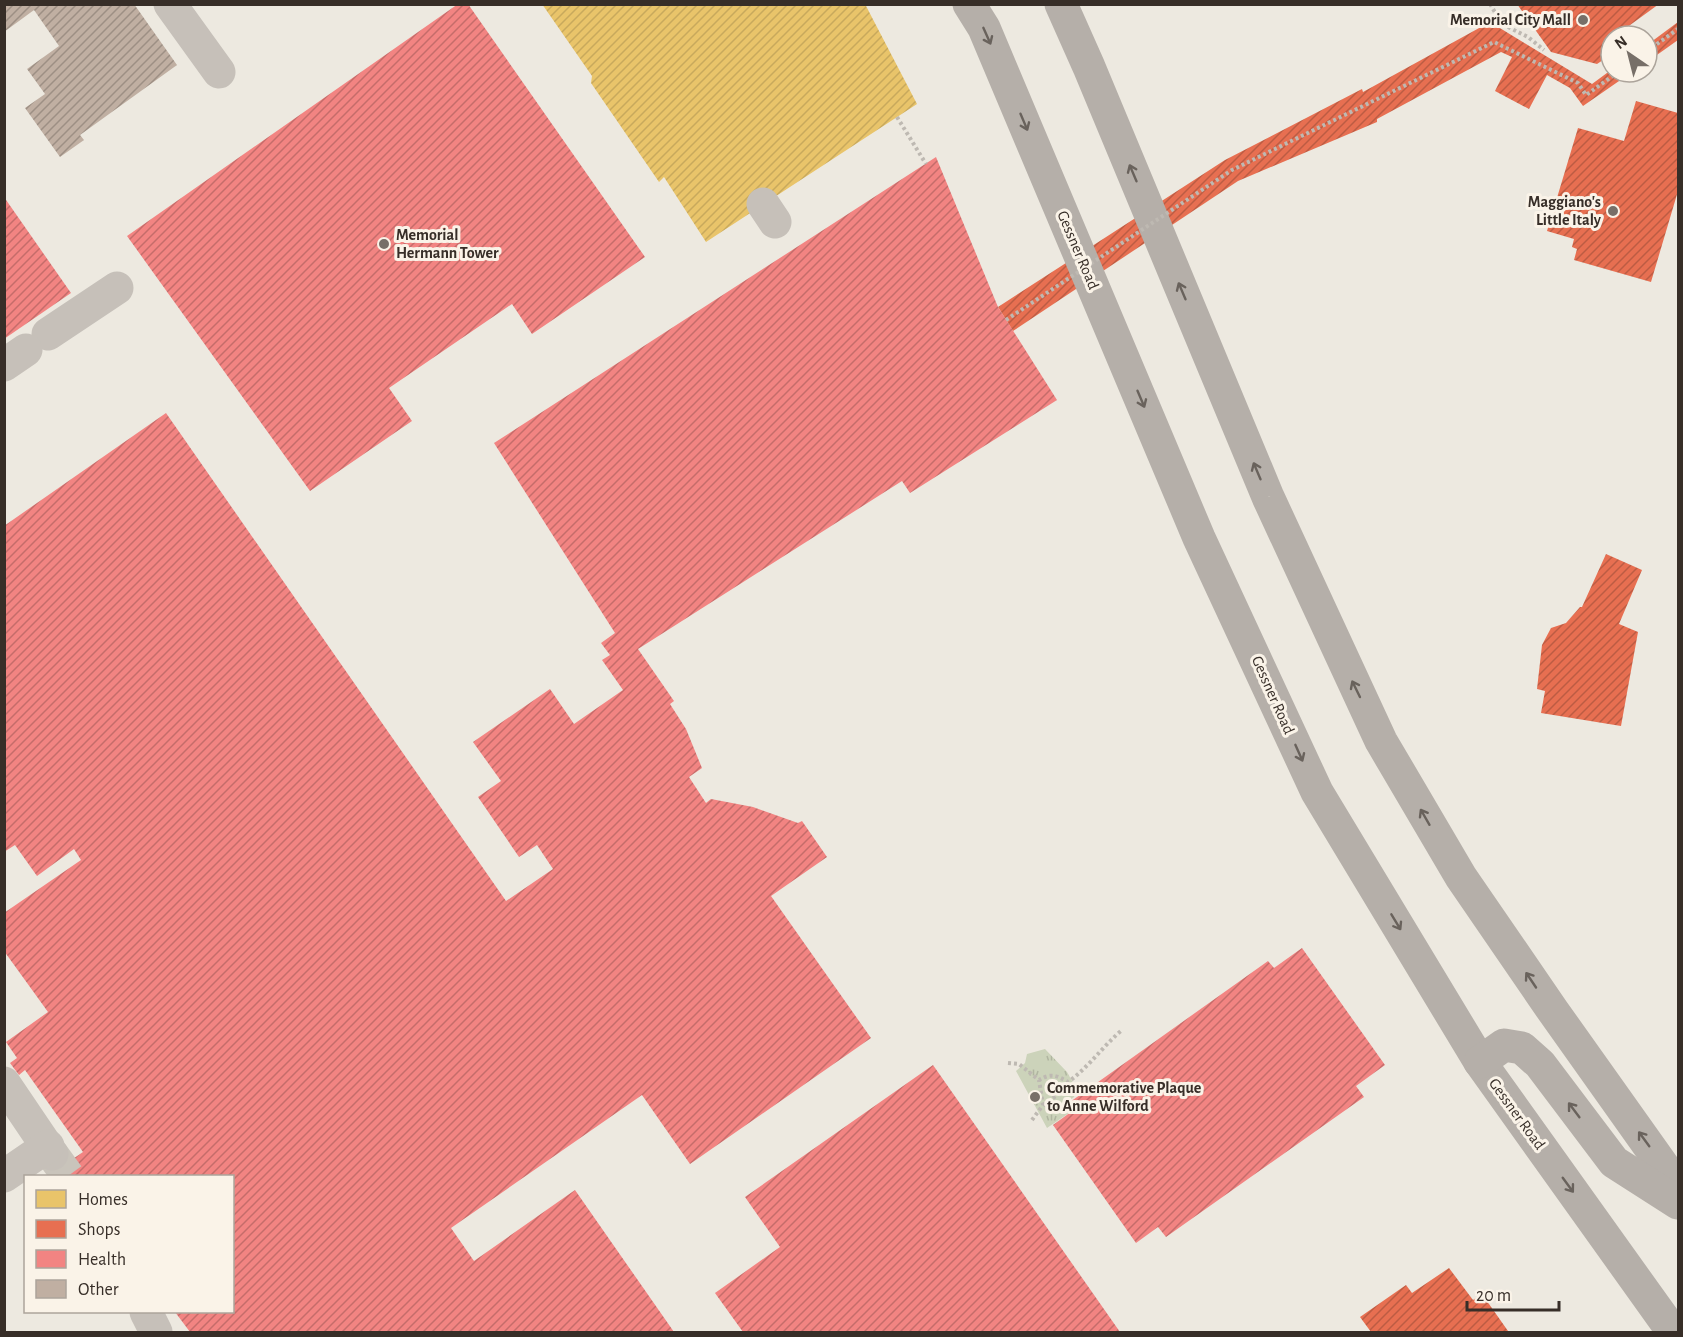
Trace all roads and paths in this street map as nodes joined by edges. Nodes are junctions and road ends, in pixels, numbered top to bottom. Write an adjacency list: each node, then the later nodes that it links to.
1 (170, 4): 8 (street)
2 (969, 4): 16 (main road, Gessner Road, one-way to 16)
3 (1061, 4): 24 (main road, one-way to 3)
4 (1490, 4): 7 (path)
5 (1678, 29): 6 (path)
6 (1659, 42)
7 (1544, 50)
8 (219, 72)
9 (1601, 84): 13 (path, bridge)
10 (897, 117): 11 (path)
11 (926, 164)
12 (117, 288): 14 (street)
13 (1006, 320)
14 (26, 350)
15 (1122, 1030): 19 (path)
16 (1480, 1062): 25 (main road, one-way to 16); 28 (main road, Gessner Road, one-way to 28)
17 (1008, 1063): 18 (path)
18 (1039, 1080): 19 (path); 21 (path)
19 (1068, 1082): 21 (path)
20 (4, 1083): 23 (street)
21 (1043, 1105): 22 (path)
22 (1032, 1120)
23 (4, 1176)
24 (1678, 1187)
25 (1678, 1203)
26 (147, 1313): 27 (street)
27 (156, 1332)
28 (1674, 1332)

